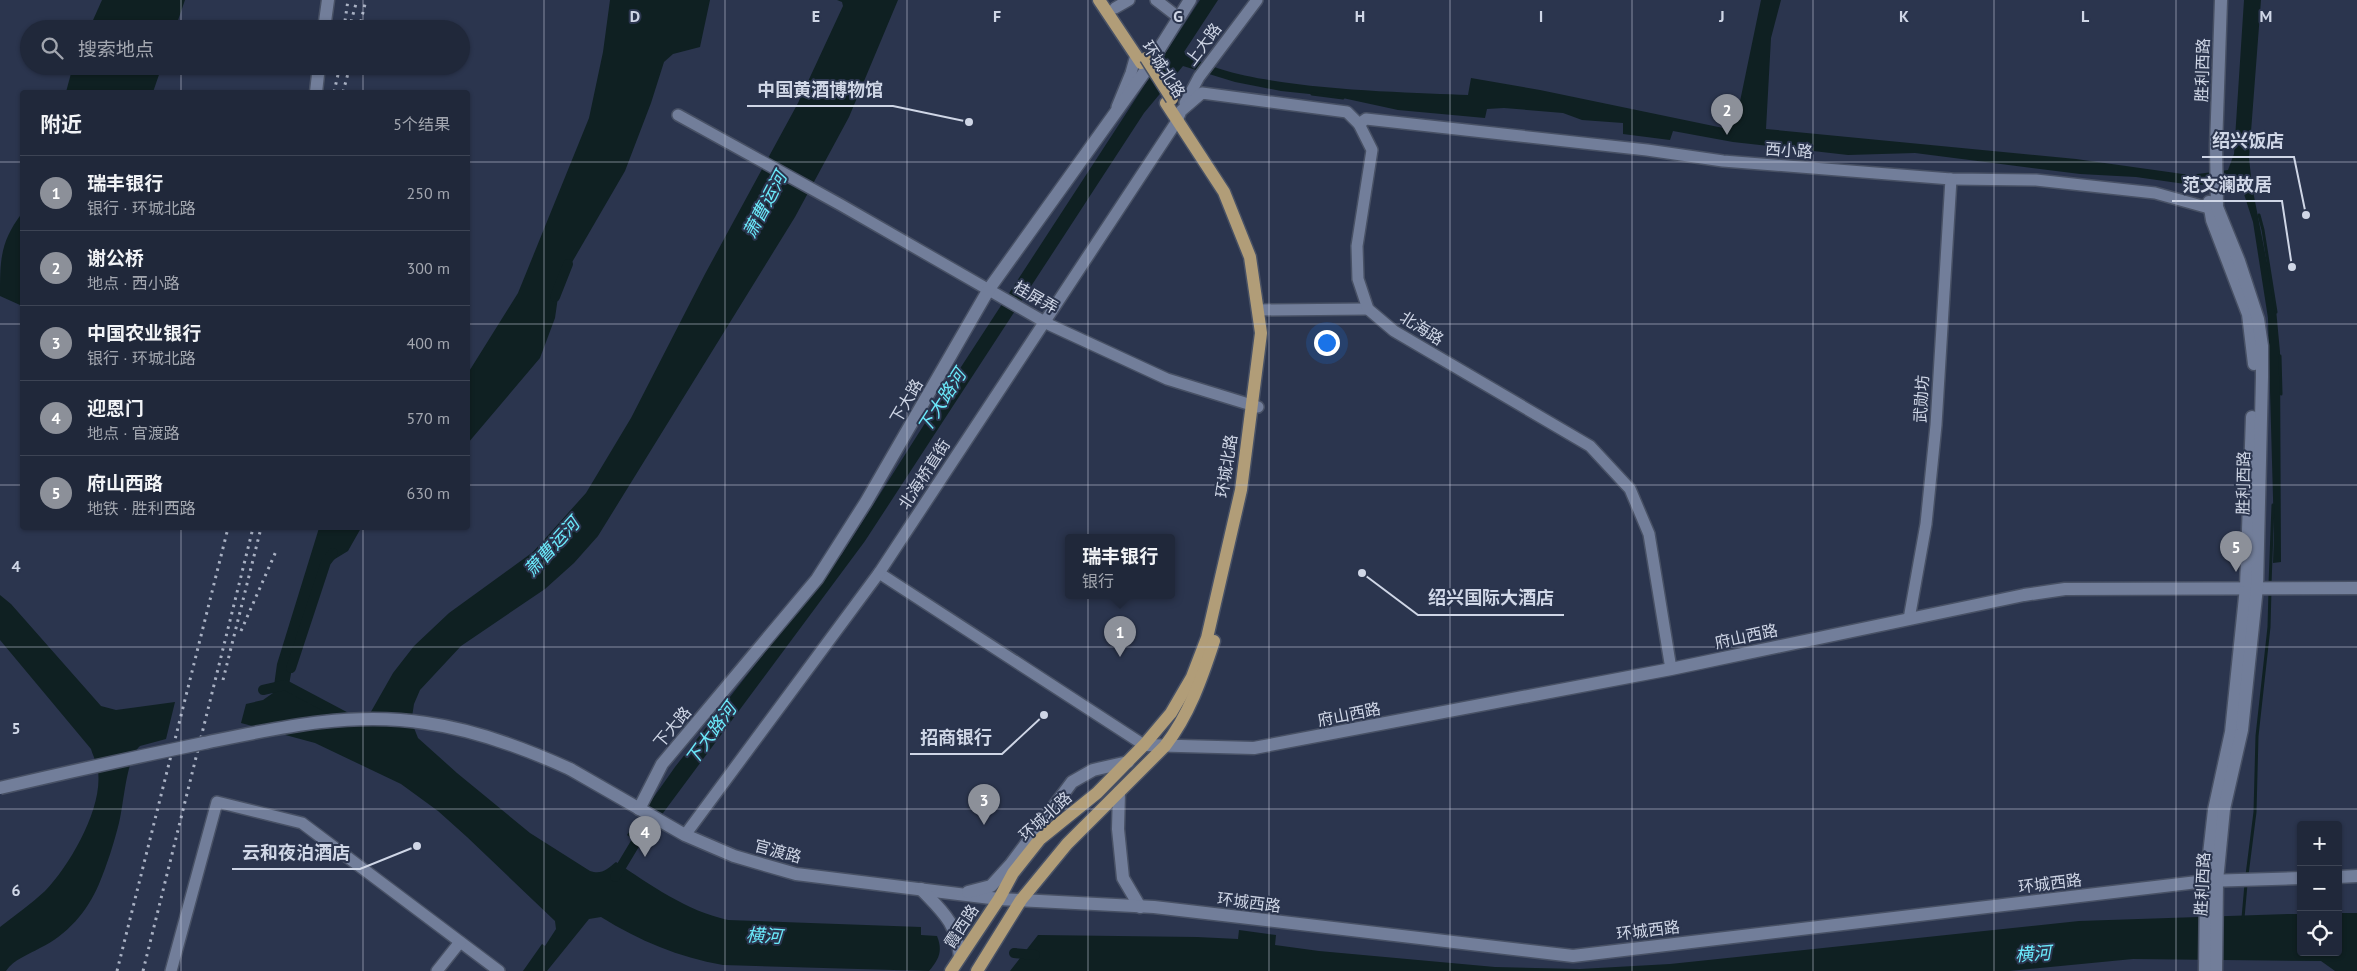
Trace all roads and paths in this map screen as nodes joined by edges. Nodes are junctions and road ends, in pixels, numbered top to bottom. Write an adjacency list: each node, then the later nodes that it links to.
1 (328, 0): 11 (street)
2 (1099, 0): 12 (main road, 环城北路)
3 (1129, 0): 9 (street)
4 (1156, 0): 10 (street)
5 (1190, 0): 10 (street, 下大路)
6 (1257, 0): 17 (street, 上大路)
7 (2213, 0): 19 (street, 胜利西路)
8 (2220, 0): 19 (street, 胜利西路)
9 (1112, 4): 12 (main road, 环城北路)
10 (1178, 17): 15 (street, 下大路)
11 (325, 20)
12 (1141, 59): 15 (street); 17 (main road, 环城北路, bridge)
13 (318, 75): 14 (street)
14 (316, 90)
15 (1117, 112): 22 (street, 下大路)
16 (678, 115): 22 (street, 桂屏弄)
17 (1179, 116): 18 (street); 24 (main road, 环城北路); 25 (street, 北海桥直街)
18 (1359, 124): 20 (street, 西小路); 23 (street)
19 (2212, 170): 21 (street, 胜利西路)
20 (1951, 179): 21 (street, 西小路); 30 (street, 武勋坊)
21 (2213, 208): 28 (street, 胜利西路)
22 (989, 289): 25 (street, 桂屏弄); 37 (street, 下大路)
23 (1368, 309): 24 (street); 31 (street, 北海路)
24 (1260, 310): 26 (main road, 环城北路)
25 (1044, 320): 26 (street, 桂屏弄); 27 (street, 北海桥直街)
26 (1255, 407): 32 (main road, 环城北路); 33 (main road, 环城北路)
27 (879, 573): 32 (street); 38 (street, 北海桥直街)
28 (2251, 587): 29 (street, 府山西路); 30 (street, 府山西路); 42 (street, 胜利西路)
29 (2357, 588)
30 (1909, 619): 31 (street, 府山西路)
31 (1671, 669): 33 (street, 府山西路)
32 (1144, 745): 33 (street, 府山西路); 34 (main road, 环城北路)
33 (1165, 746): 36 (main road, 环城北路)
34 (1128, 762): 44 (street); 45 (main road, 环城北路)
35 (0, 788): 37 (street, 官渡路, bridge)
36 (1119, 792): 46 (main road, 环城北路); 47 (street)
37 (639, 809): 38 (street, 官渡路)
38 (685, 835): 43 (street, 官渡路)
39 (2357, 876): 40 (street)
40 (2342, 877)
41 (2297, 878): 42 (street, 环城西路)
42 (2211, 881): 47 (street, 环城西路); 50 (street, 胜利西路); 50 (street, 胜利西路)
43 (921, 889): 44 (street, 官渡路); 49 (street)
44 (962, 894): 45 (street, 官渡路)
45 (998, 899): 46 (street, 环城西路); 49 (main road, 霞西路)
46 (1021, 900): 47 (street, 环城西路); 55 (main road)
47 (1140, 907)
48 (460, 942): 51 (street); 52 (street); 53 (street)
49 (960, 957): 54 (main road, 霞西路)
50 (2208, 969)
51 (171, 971)
52 (437, 971)
53 (499, 971)
54 (951, 971)
55 (977, 971)

